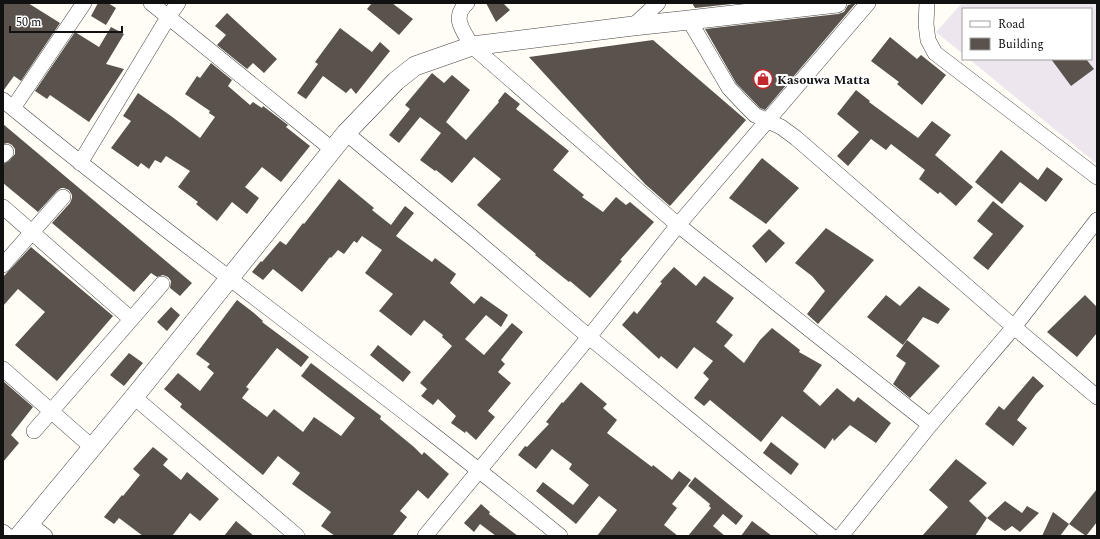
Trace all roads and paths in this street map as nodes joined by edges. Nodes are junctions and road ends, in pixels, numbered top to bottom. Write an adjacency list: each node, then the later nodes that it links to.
1 (84, 3): 13 (street)
2 (150, 3): 9 (street)
3 (178, 3): 9 (street)
4 (658, 3): 11 (street)
5 (837, 3): 10 (street)
6 (868, 3): 14 (street)
7 (927, 3): 18 (street)
8 (461, 5): 12 (street)
9 (169, 16): 16 (street); 17 (street)
10 (689, 20): 11 (street); 14 (street)
11 (632, 26): 12 (street)
12 (472, 46): 15 (street); 22 (street)
13 (8, 104): 17 (street)
14 (767, 120): 22 (street); 28 (street)
15 (346, 133): 16 (street); 29 (street)
16 (333, 150): 25 (street)
17 (80, 163): 25 (street)
18 (1097, 177)
19 (63, 197): 23 (street)
20 (3, 207): 23 (street)
21 (1097, 220): 28 (street)
22 (678, 225): 29 (street); 34 (street)
23 (32, 232): 24 (street); 27 (street)
24 (3, 265)
25 (230, 280): 32 (street); 37 (street)
26 (162, 284): 27 (street)
27 (131, 319): 33 (street)
28 (1014, 327): 31 (street); 34 (street)
29 (589, 337): 37 (street); 45 (street)
30 (3, 369): 33 (street)
31 (1097, 396)
32 (134, 397): 36 (street); 42 (street)
33 (52, 412): 35 (street); 36 (street)
34 (930, 425): 46 (street)
35 (34, 431)
36 (92, 448): 38 (street)
37 (480, 470): 43 (street); 44 (street)
38 (24, 530): 41 (street)
39 (3, 532): 40 (street)
40 (8, 536)
41 (45, 536)
42 (297, 536)
43 (425, 536)
44 (560, 536)
45 (832, 536)
46 (841, 536)

